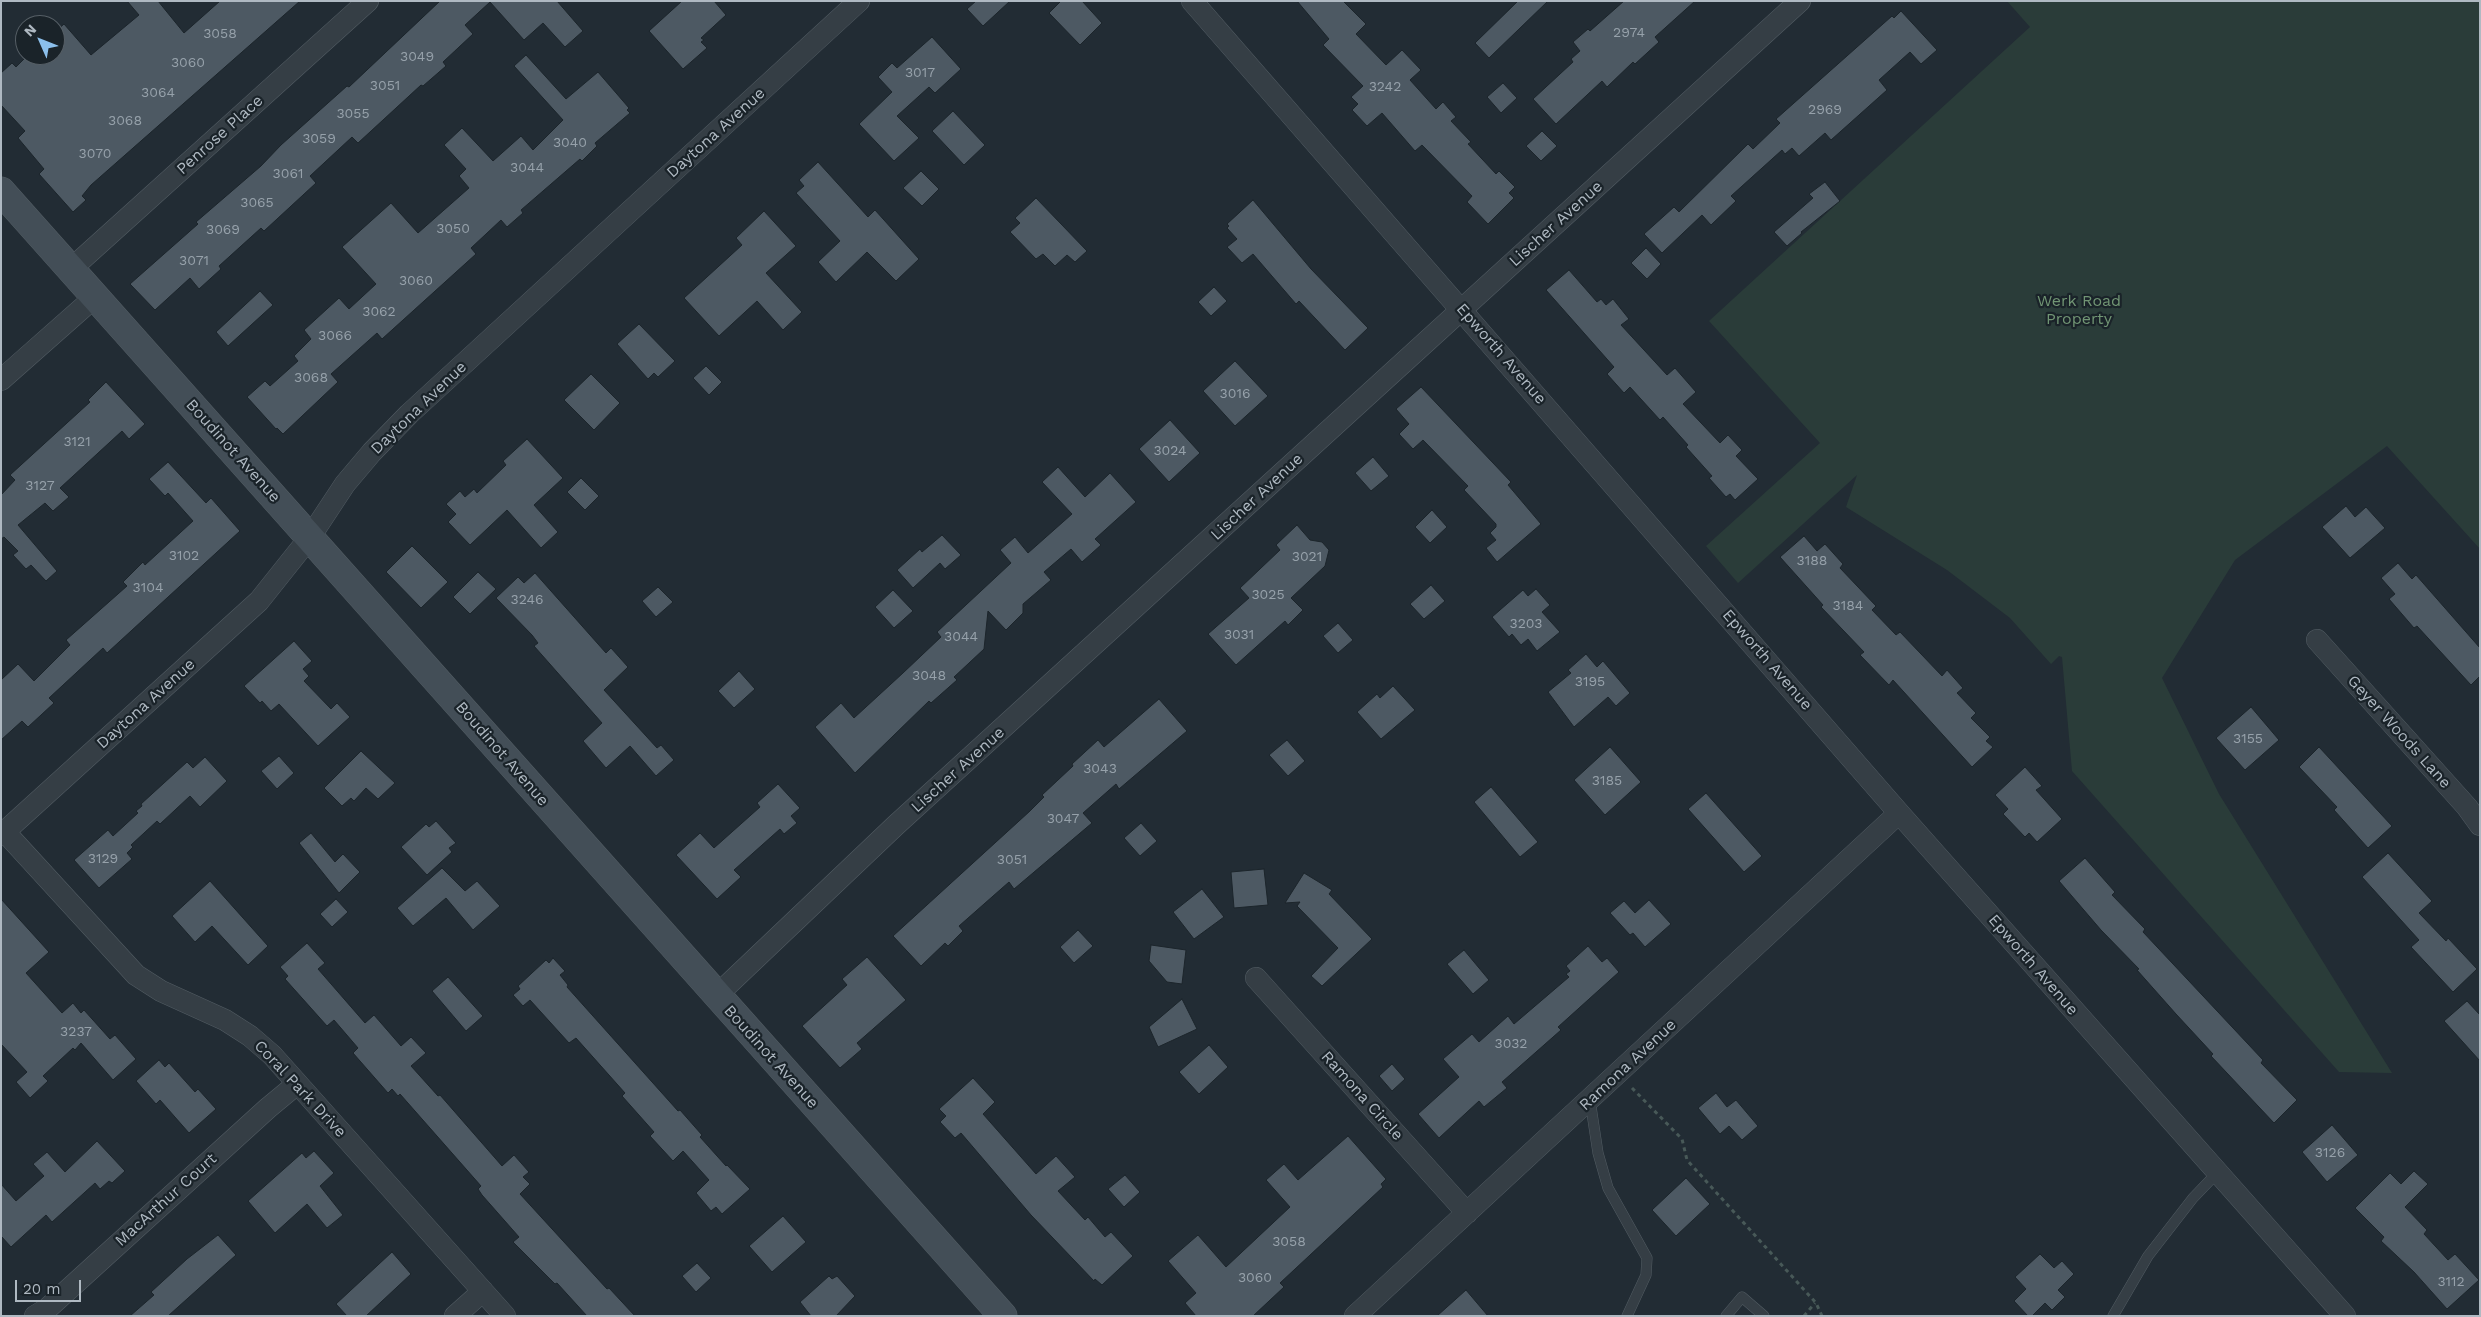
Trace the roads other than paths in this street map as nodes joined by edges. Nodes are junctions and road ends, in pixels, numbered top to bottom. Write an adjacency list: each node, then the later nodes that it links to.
1 (368, 1): 6 (street, Penrose Place)
2 (860, 1): 10 (street, Daytona Avenue)
3 (1192, 1): 8 (street, Epworth Avenue)
4 (1800, 1): 8 (street, Lischer Avenue)
5 (1, 191): 6 (street, Boudinot Avenue)
6 (71, 268): 7 (street, Boudinot Avenue)
7 (96, 296): 9 (street); 10 (street, Boudinot Avenue)
8 (1461, 308): 12 (street, Epworth Avenue); 16 (street, Lischer Avenue)
9 (1, 380)
10 (310, 537): 14 (street, Daytona Avenue); 16 (street, Boudinot Avenue)
11 (2317, 640): 13 (street, Geyer Woods Lane)
12 (1899, 813): 18 (street, Ramona Avenue); 19 (street, Epworth Avenue)
13 (2480, 825)
14 (3, 834): 17 (street, Coral Park Drive)
15 (1256, 978): 20 (street, Ramona Circle)
16 (716, 996): 25 (street, Boudinot Avenue)
17 (298, 1084): 21 (street, Coral Park Drive); 22 (street, MacArthur Court)
18 (1590, 1100): 20 (street, Ramona Avenue); 27 (lane)
19 (2217, 1173): 30 (lane); 31 (street, Epworth Avenue)
20 (1467, 1213): 26 (street, Ramona Avenue)
21 (483, 1291): 23 (street); 24 (street, Coral Park Drive)
22 (35, 1316)
23 (456, 1316)
24 (505, 1316)
25 (1003, 1316)
26 (1355, 1316)
27 (1627, 1316)
28 (1726, 1316): 29 (lane)
29 (1764, 1316)
30 (2112, 1316)
31 (2345, 1316)

